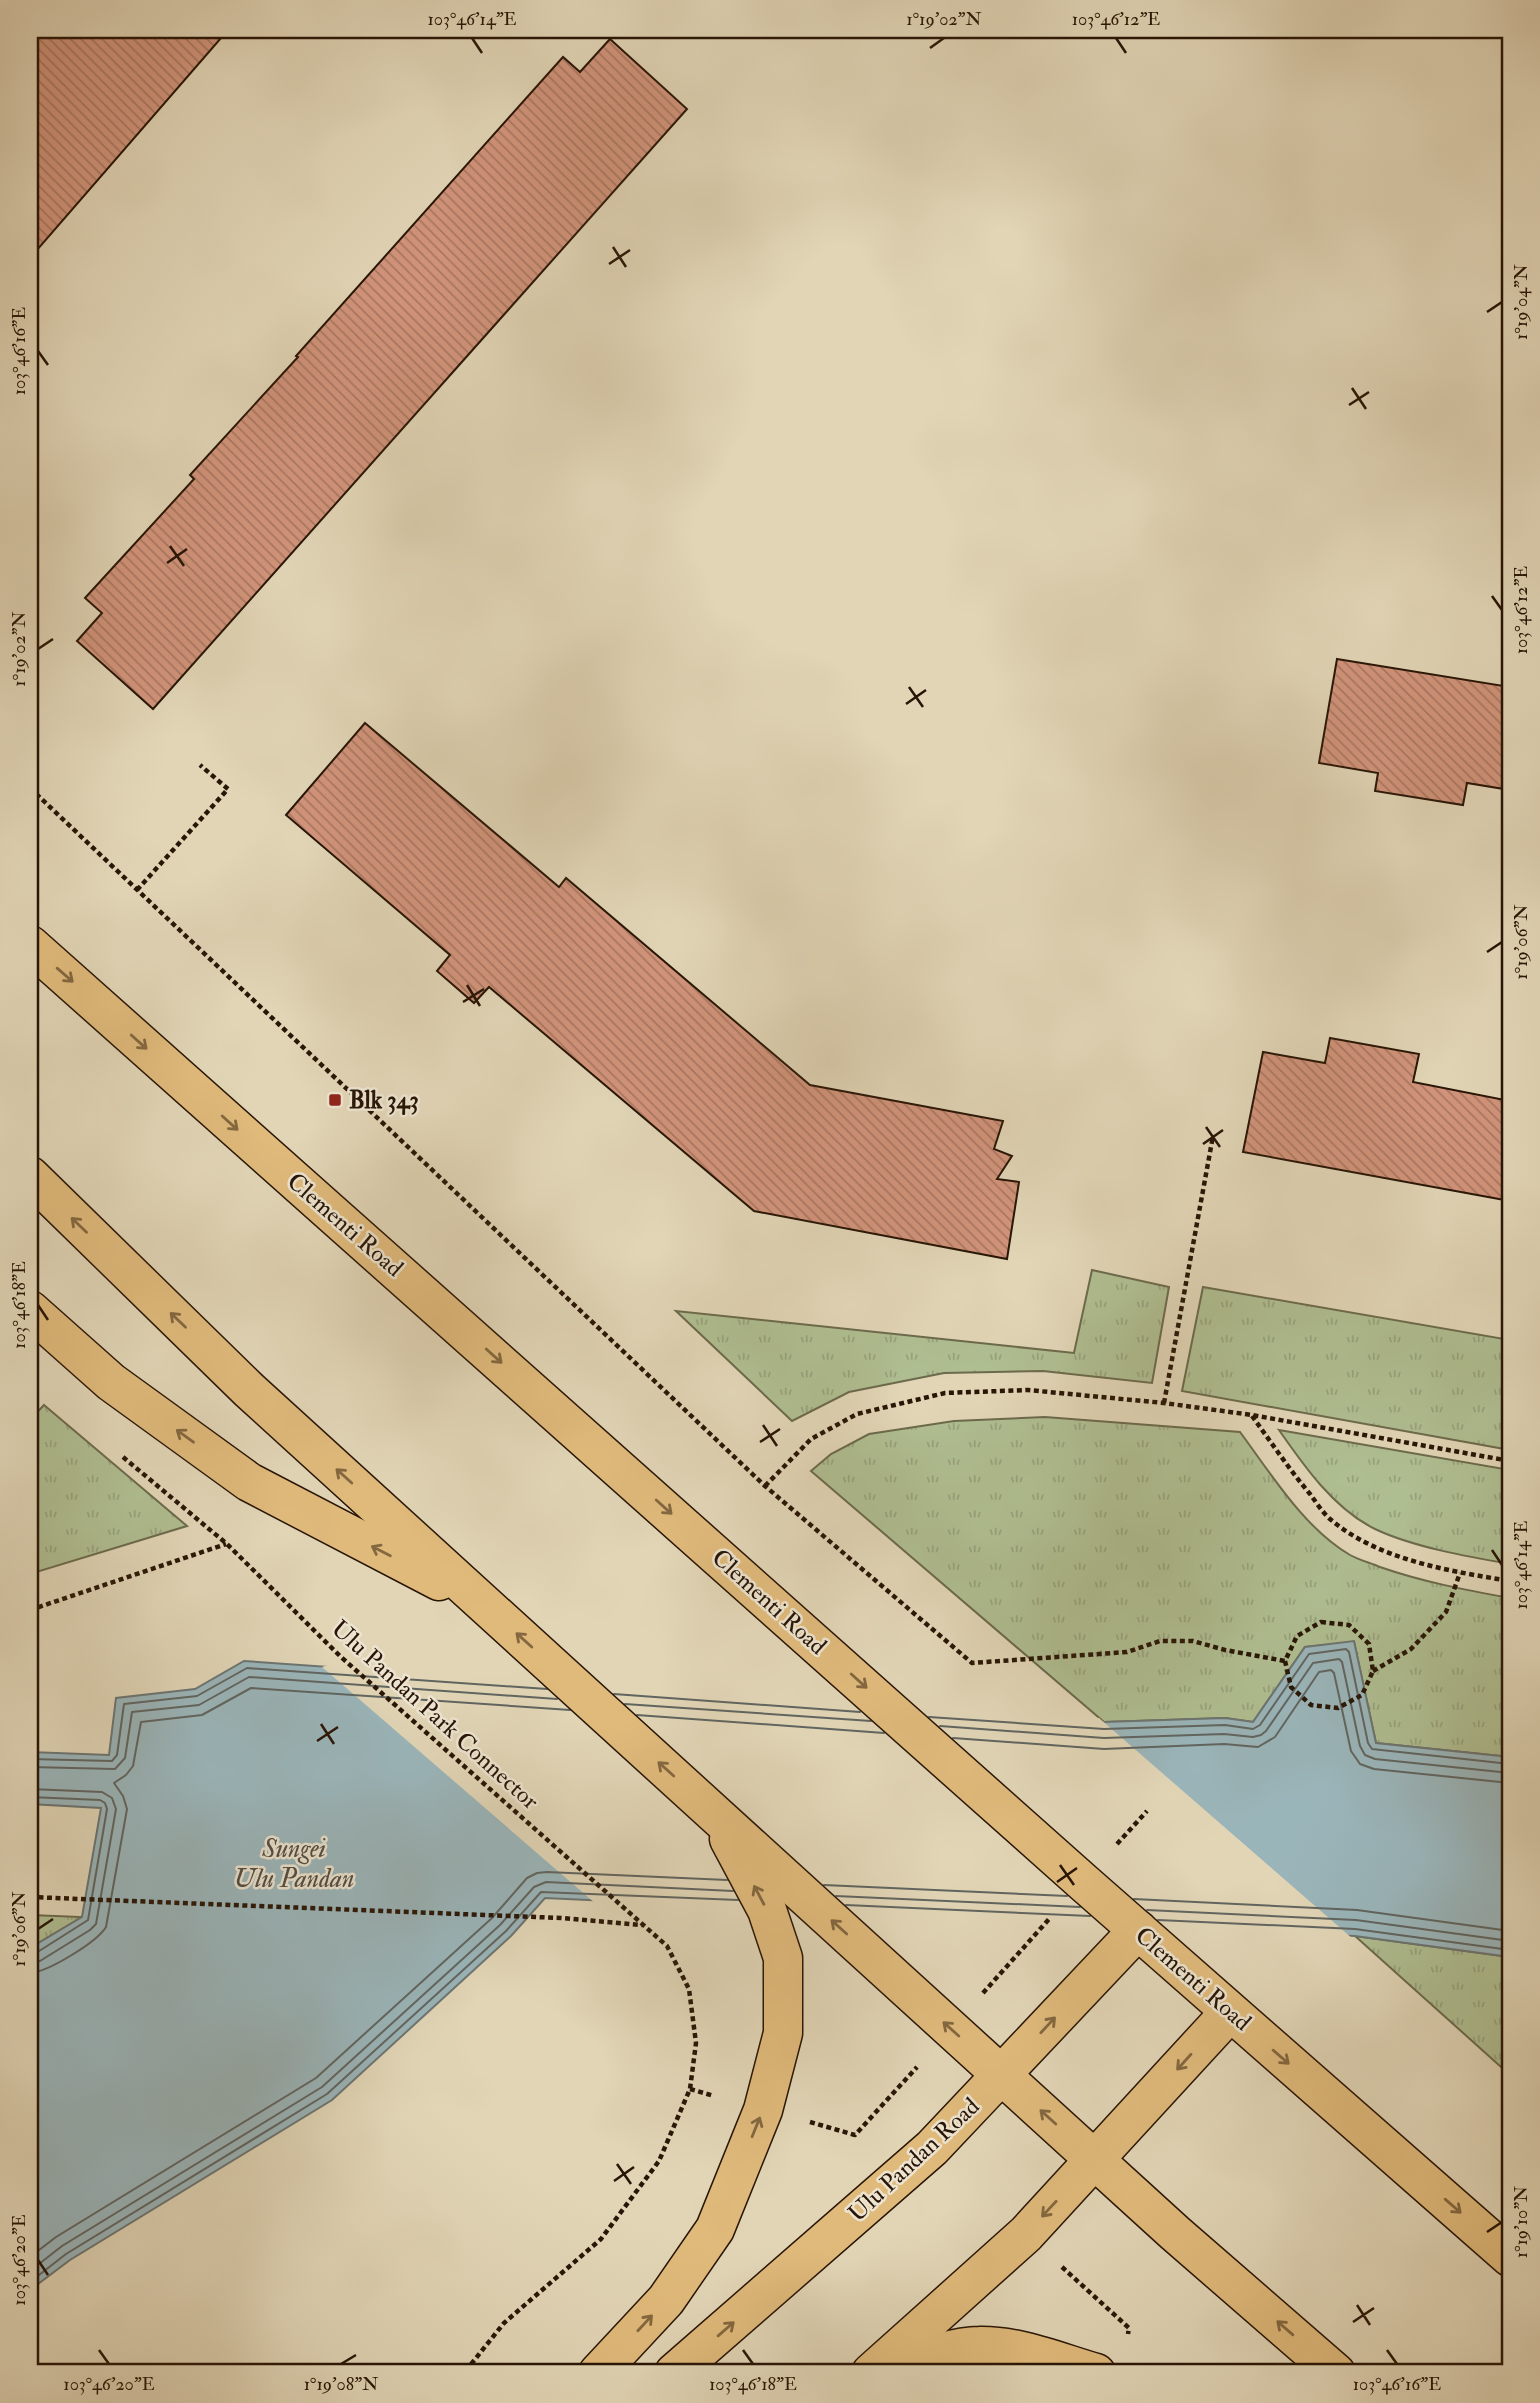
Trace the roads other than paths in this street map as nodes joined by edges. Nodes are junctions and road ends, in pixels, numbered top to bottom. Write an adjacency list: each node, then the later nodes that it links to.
1 (30, 945): 6 (main road, Clementi Road, one-way to 6)
2 (30, 1177): 4 (main road, one-way to 2)
3 (30, 1310): 4 (main road, one-way to 3)
4 (485, 1605): 5 (main road, one-way to 4)
5 (717, 1815): 8 (main road, one-way to 5); 11 (main road, one-way to 5)
6 (1138, 1930): 7 (main road, Clementi Road); 8 (main road, Ulu Pandan Road, one-way to 6)
7 (1230, 2012): 9 (main road, one-way to 9); 10 (main road, Clementi Road, one-way to 10)
8 (1001, 2075): 9 (main road, one-way to 8); 12 (main road, Ulu Pandan Road, one-way to 8)
9 (1095, 2159): 13 (main road, one-way to 13); 16 (main road, one-way to 9)
10 (1510, 2257)
11 (598, 2373)
12 (674, 2373)
13 (871, 2373)
14 (884, 2373): 15 (main road)
15 (1096, 2373)
16 (1336, 2373)

